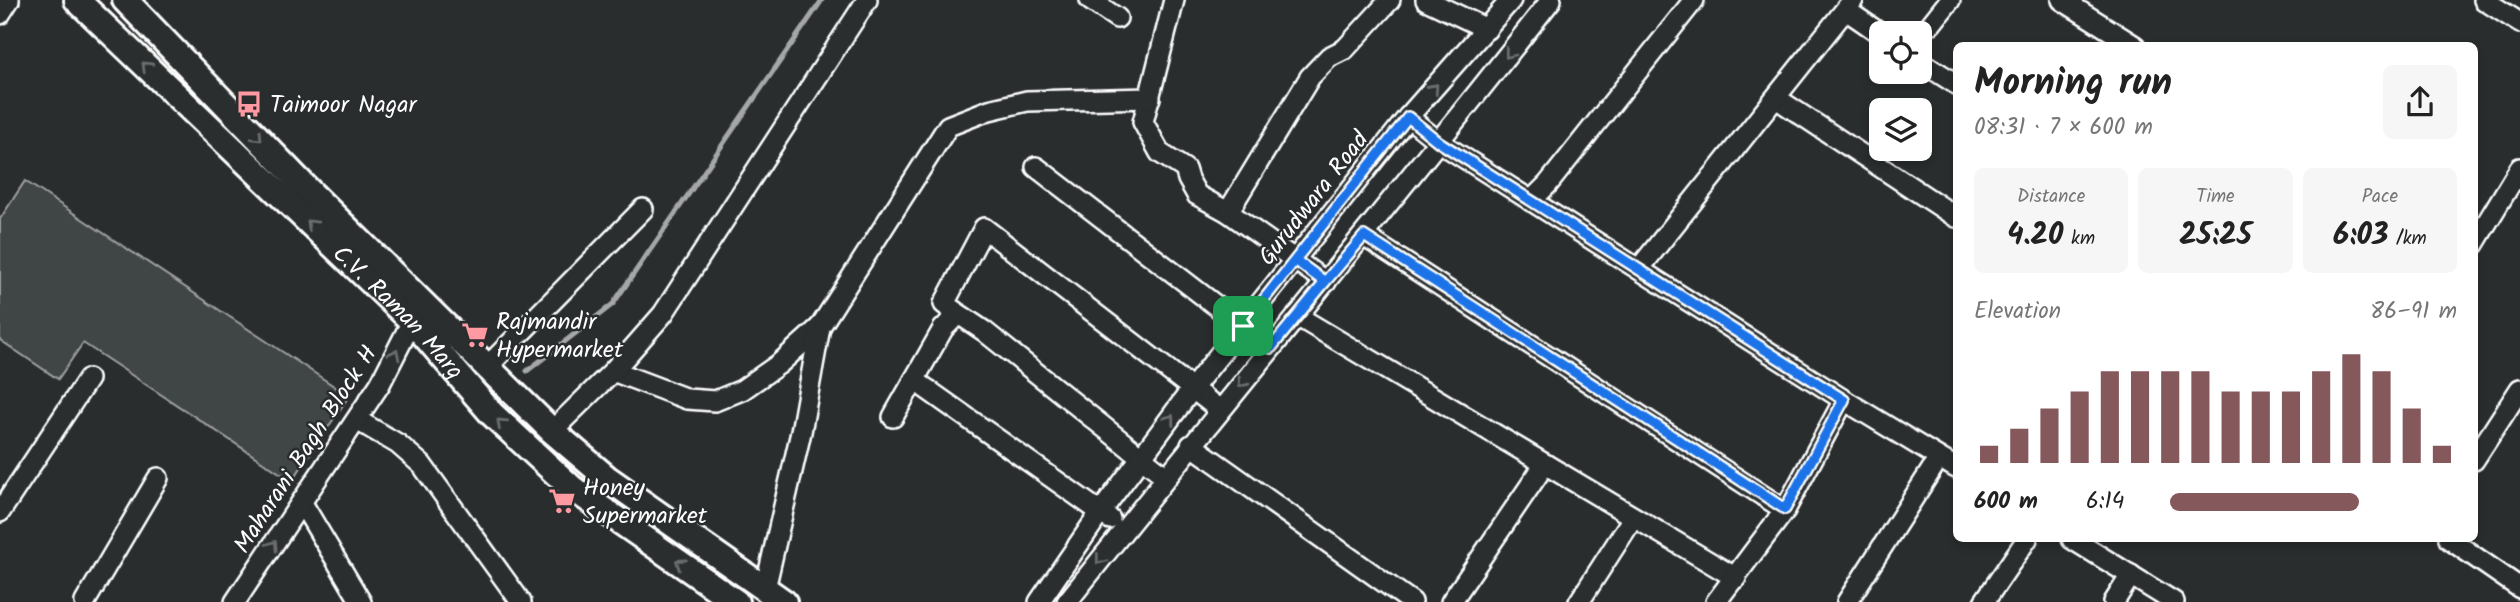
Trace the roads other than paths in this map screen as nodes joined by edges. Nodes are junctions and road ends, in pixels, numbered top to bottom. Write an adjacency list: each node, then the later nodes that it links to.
1 (9, 0): 16 (street)
2 (77, 0): 42 (main road, C.V. Raman Marg, one-way to 2)
3 (125, 0): 46 (main road, C.V. Raman Marg, one-way to 46)
4 (867, 0): 47 (street)
5 (1090, 0): 17 (street)
6 (1174, 0): 25 (street)
7 (1390, 0): 33 (street)
8 (1426, 0): 21 (street)
9 (1511, 0): 21 (street, Gurudwara Road)
10 (1551, 0): 28 (street, one-way to 28)
11 (1694, 0): 31 (street)
12 (1950, 0): 19 (street)
13 (2062, 0): 22 (street)
14 (2484, 0): 20 (street)
15 (1850, 5): 18 (street); 26 (street)
16 (0, 14)
17 (1117, 18)
18 (1869, 23)
19 (1932, 23)
20 (2520, 23)
21 (1487, 29): 27 (street, Gurudwara Road, one-way to 21)
22 (2129, 42)
23 (1932, 69): 24 (street)
24 (1953, 82)
25 (1150, 98): 33 (street); 44 (street)
26 (1776, 98): 34 (street); 38 (street)
27 (1408, 117): 28 (street); 37 (street, Gurudwara Road)
28 (1439, 142): 31 (street); 35 (street)
29 (1036, 167): 43 (street)
30 (2520, 168): 36 (street)
31 (1531, 201): 38 (street)
32 (643, 208): 46 (street)
33 (1228, 212): 37 (street)
34 (1953, 216)
35 (1364, 236): 39 (street); 66 (street)
36 (2478, 237)
37 (1295, 260): 39 (street); 43 (street, Gurudwara Road)
38 (1639, 269): 52 (street)
39 (1325, 282): 41 (street)
40 (958, 314): 49 (street); 50 (street); 59 (street)
41 (1297, 316): 45 (street); 61 (street)
42 (412, 321): 55 (street, Maharani Bagh Block H, one-way to 42); 83 (main road, C.V. Raman Marg, one-way to 42)
43 (1243, 326): 45 (street); 50 (street, Gurudwara Road)
44 (820, 327): 47 (street); 77 (street)
45 (1271, 348): 53 (street, one-way to 53)
46 (488, 366): 56 (main road, C.V. Raman Marg)
47 (613, 371): 56 (street)
48 (88, 379): 67 (street)
49 (914, 380): 54 (street); 68 (street)
50 (1192, 388): 53 (street); 59 (street, Gurudwara Road, one-way to 50)
51 (2520, 389): 58 (street)
52 (1844, 400): 60 (street); 66 (street)
53 (1220, 410): 57 (street)
54 (893, 417)
55 (357, 419): 65 (street, Maharani Bagh Block H); 82 (street)
56 (552, 431): 77 (main road, C.V. Raman Marg)
57 (1191, 445): 63 (street); 85 (street)
58 (2478, 454)
59 (1140, 457): 63 (street); 68 (street, Gurudwara Road)
60 (1939, 458): 62 (street); 89 (street)
61 (1545, 464): 69 (street); 86 (street)
62 (1953, 466)
63 (1166, 477): 70 (street)
64 (158, 478): 79 (street)
65 (302, 503): 80 (street, Maharani Bagh Block H, one-way to 65); 81 (street)
66 (1785, 509): 75 (street)
67 (0, 512)
68 (1100, 513): 70 (street); 78 (street, Gurudwara Road)
69 (1633, 518): 75 (street); 87 (street)
70 (1125, 529): 84 (street, one-way to 84)
71 (2025, 542): 90 (street)
72 (2077, 542): 74 (street)
73 (2453, 542): 76 (street)
74 (2131, 575): 91 (street); 92 (street)
75 (1736, 578): 88 (street)
76 (2520, 588)
77 (775, 596)
78 (1048, 599)
79 (85, 602)
80 (235, 602)
81 (361, 602)
82 (521, 602)
83 (736, 602)
84 (1067, 602)
85 (1412, 602)
86 (1451, 602)
87 (1579, 602)
88 (1716, 602)
89 (1847, 602)
90 (1984, 602)
91 (2113, 602)
92 (2175, 602)

